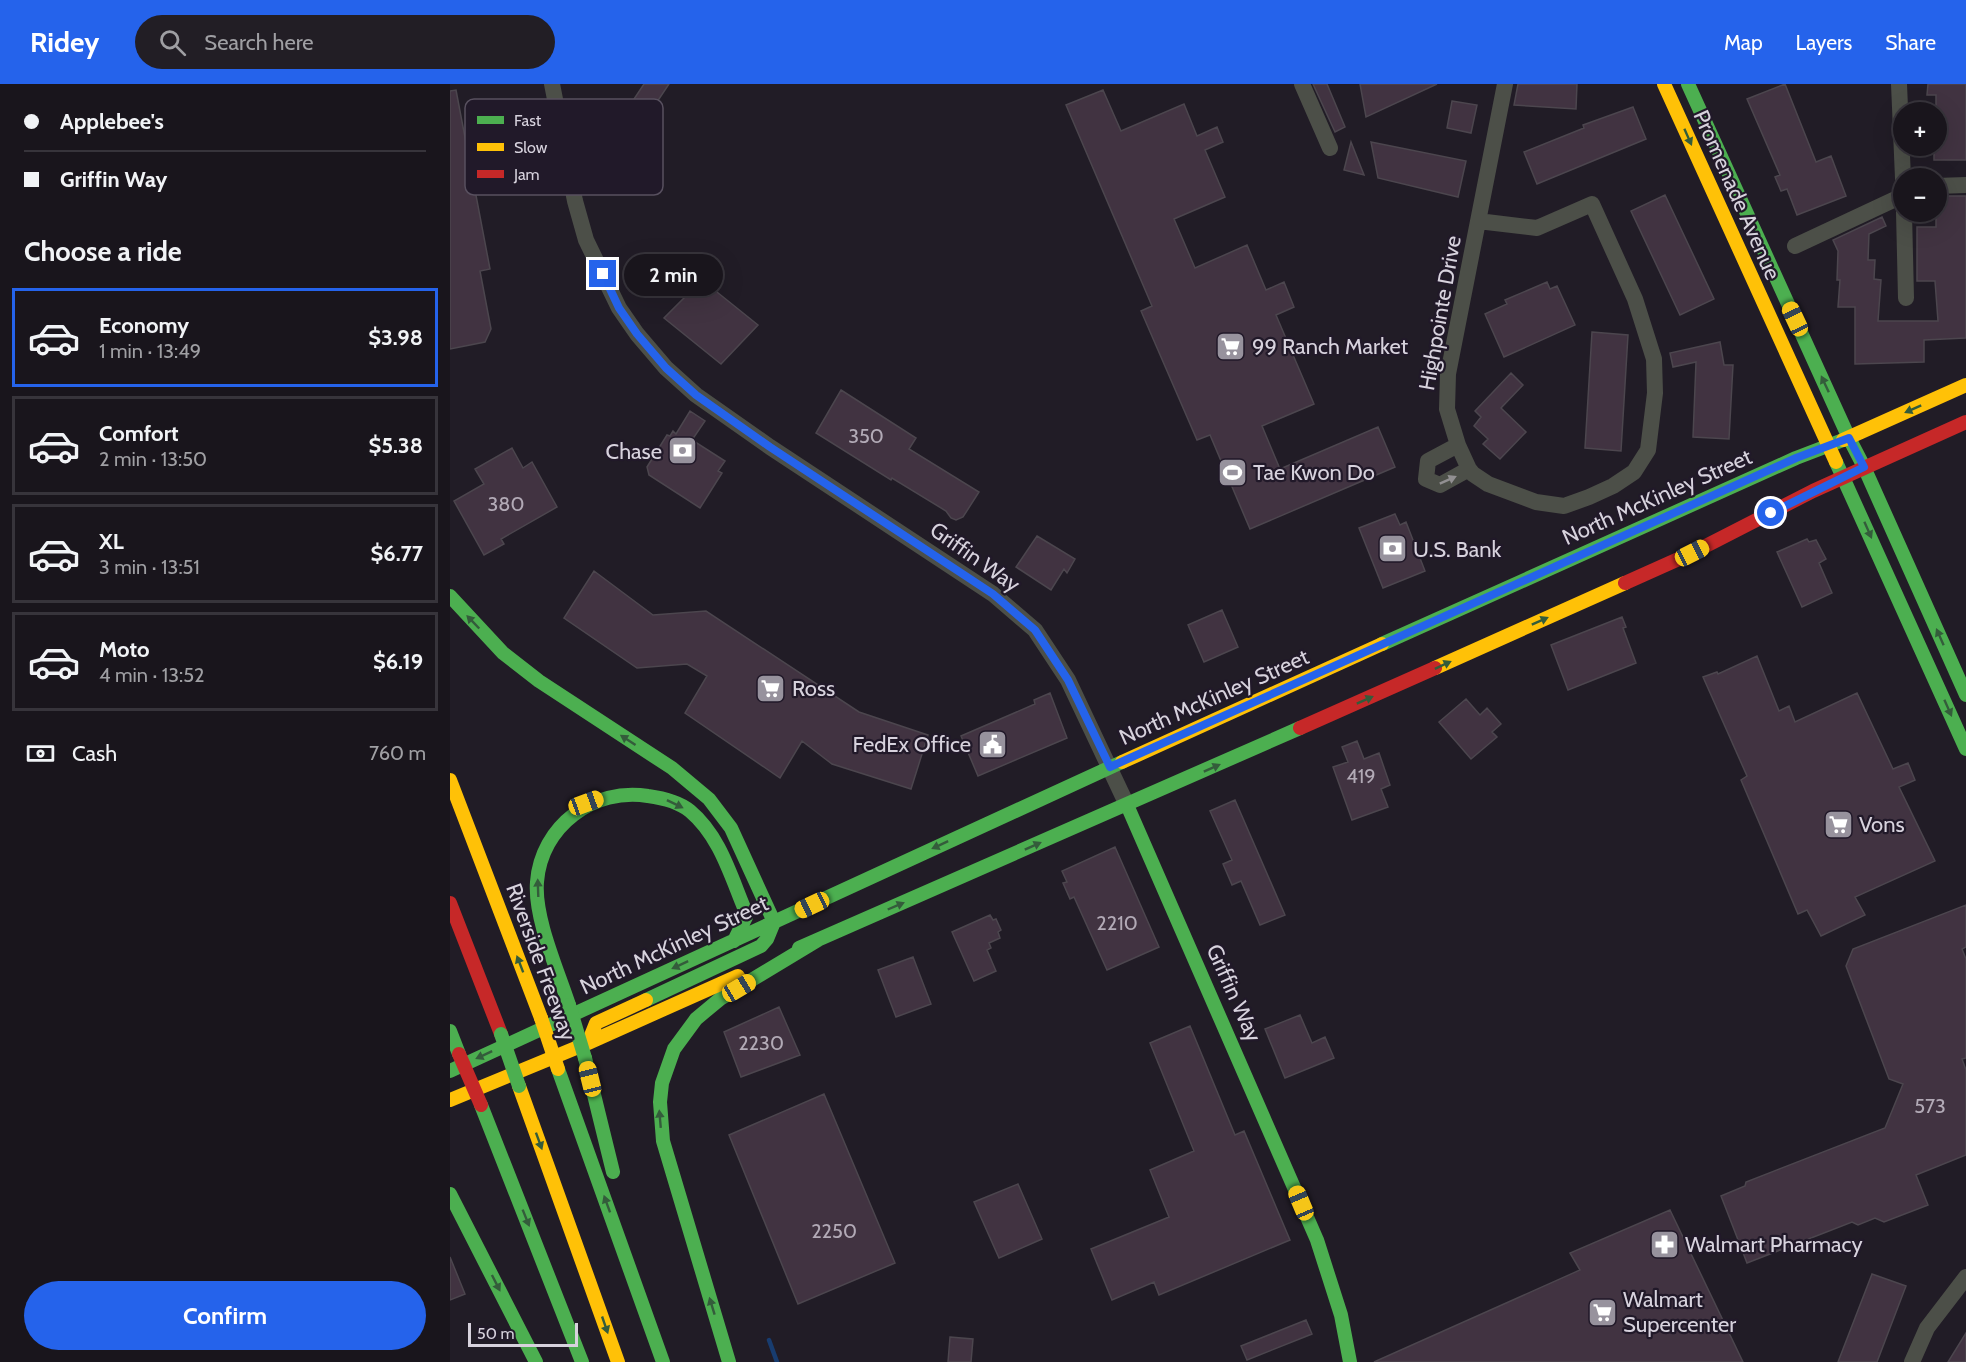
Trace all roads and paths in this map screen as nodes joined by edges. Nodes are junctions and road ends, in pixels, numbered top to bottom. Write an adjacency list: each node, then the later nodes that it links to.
1 (552, 84): 7 (street, Griffin Way)
2 (1302, 84): 8 (street)
3 (1505, 84): 14 (street, Highpointe Drive)
4 (1664, 84): 22 (main road, Promenade Avenue, one-way to 22)
5 (1688, 84): 20 (main road, Promenade Avenue, one-way to 5)
6 (1899, 84): 9 (street)
7 (555, 99)
8 (1330, 148)
9 (1902, 168)
10 (1966, 185): 11 (street)
11 (1947, 186)
12 (573, 195): 29 (street, Griffin Way)
13 (1893, 200): 16 (street)
14 (1478, 221): 21 (street, Highpointe Drive); 24 (street, Highpointe Drive)
15 (1904, 222): 17 (street)
16 (1795, 246)
17 (1906, 298)
18 (1966, 385): 20 (main road, North McKinley Street, one-way to 20)
19 (1966, 422): 23 (main road)
20 (1849, 438): 22 (main road, North McKinley Street); 23 (main road, Promenade Avenue)
21 (1458, 446): 24 (street, Highpointe Drive); 24 (street, one-way to 24)
22 (1828, 446): 25 (main road, Promenade Avenue); 29 (main road, North McKinley Street)
23 (1864, 467): 25 (main road); 27 (main road, Promenade Avenue, one-way to 23)
24 (1469, 469)
25 (1844, 476): 28 (main road, Promenade Avenue, one-way to 28); 31 (main road, one-way to 25)
26 (450, 596): 33 (main road, one-way to 26)
27 (1966, 695)
28 (1966, 748)
29 (1110, 767): 31 (street, Griffin Way); 33 (main road, North McKinley Street, one-way to 33)
30 (450, 780): 44 (main road, Riverside Freeway, one-way to 30, bridge)
31 (1127, 805): 34 (main road, one-way to 31); 50 (main road, Griffin Way)
32 (450, 903): 47 (main road, one-way to 47, bridge)
33 (774, 922): 35 (main road, North McKinley Street); 37 (main road)
34 (818, 940): 37 (main road); 49 (main road, one-way to 34)
35 (734, 941): 38 (main road, North McKinley Street, one-way to 38); 40 (main road, one-way to 35, bridge)
36 (450, 1031): 46 (main road, one-way to 46, bridge)
37 (588, 1043): 39 (main road)
38 (450, 1071)
39 (450, 1100)
40 (615, 1181)
41 (450, 1194): 45 (main road, one-way to 45)
42 (621, 1203): 44 (main road)
43 (1966, 1277): 51 (street)
44 (655, 1338): 48 (main road, Riverside Freeway)
45 (536, 1362)
46 (582, 1362)
47 (618, 1362)
48 (663, 1362)
49 (729, 1362)
50 (1350, 1362)
51 (1912, 1362)

